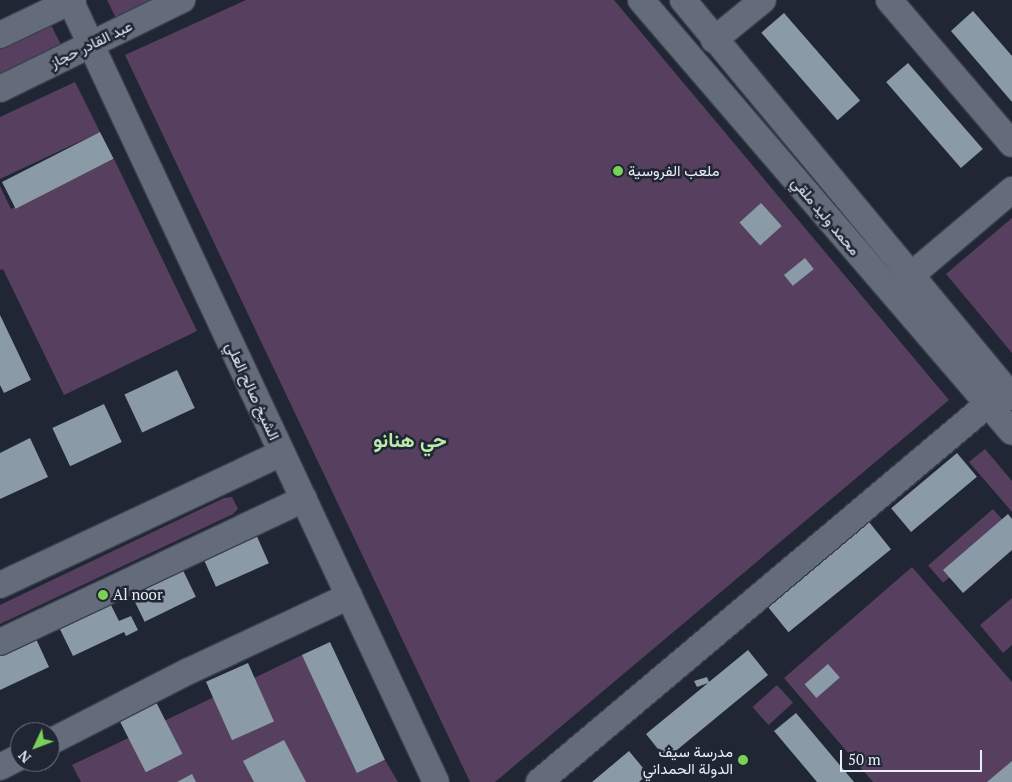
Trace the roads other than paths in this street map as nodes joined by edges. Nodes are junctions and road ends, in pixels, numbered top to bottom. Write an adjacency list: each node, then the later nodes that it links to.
1 (72, 0): 7 (street); 9 (street, الشيخ صالح العلي)
2 (182, 0): 9 (street, عبد القادر حجاز)
3 (641, 0): 14 (street, محمد وليد ملقي)
4 (682, 0): 8 (street, محمد وليد ملقي)
5 (763, 0): 8 (street)
6 (889, 0): 11 (street)
7 (0, 35)
8 (714, 40): 13 (street, محمد وليد ملقي)
9 (91, 44): 10 (street, عبد القادر حجاز); 16 (street, الشيخ صالح العلي)
10 (0, 89)
11 (1012, 144)
12 (1012, 190): 13 (street)
13 (909, 277): 14 (street, محمد وليد ملقي)
14 (1000, 400): 15 (street, محمد وليد ملقي); 23 (street)
15 (1012, 432)
16 (282, 453): 17 (street, الشيخ صالح العلي); 18 (street)
17 (304, 499): 19 (street, الشيخ صالح العلي); 20 (street)
18 (0, 585)
19 (349, 596): 21 (street); 22 (street, الشيخ صالح العلي)
20 (0, 642)
21 (60, 737)
22 (436, 782)
23 (539, 782)

